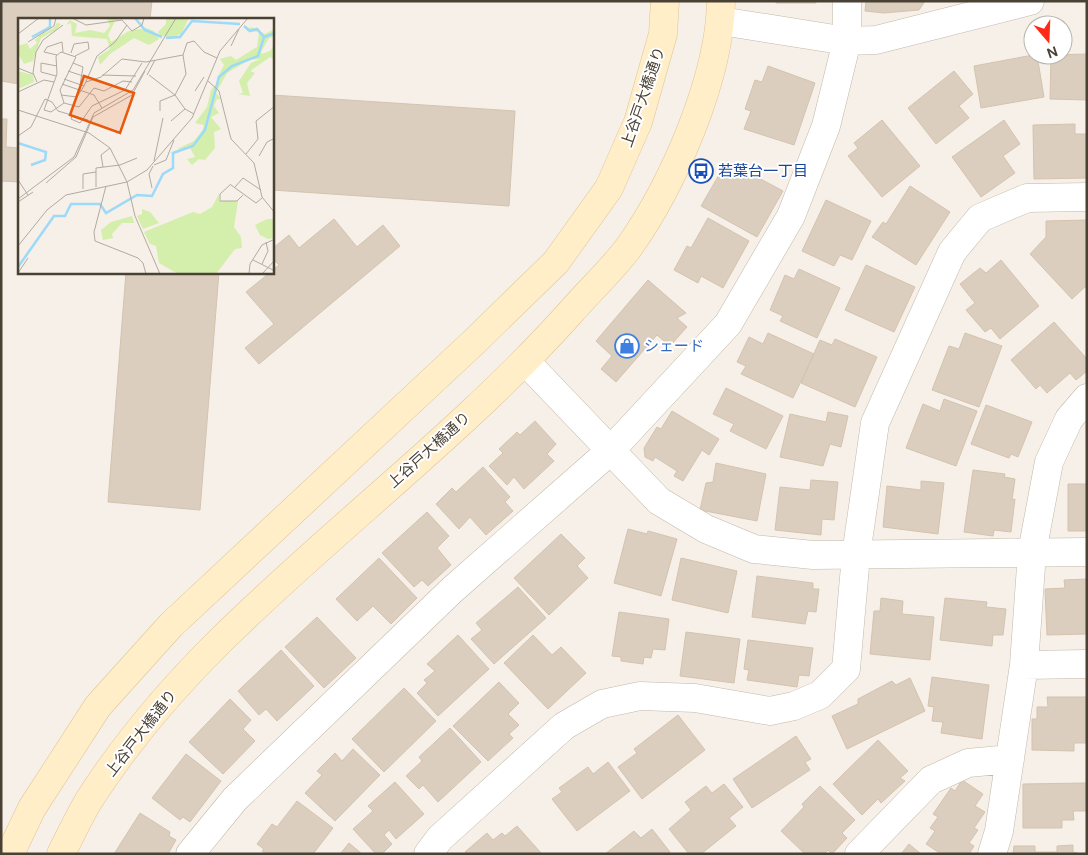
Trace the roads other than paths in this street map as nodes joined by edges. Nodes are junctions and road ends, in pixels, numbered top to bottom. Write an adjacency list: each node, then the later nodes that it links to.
1 (665, 1): 16 (street, 上谷戸大橋通り)
2 (847, 1): 5 (street)
3 (1030, 1): 5 (street)
4 (721, 11): 5 (street); 7 (street, 上谷戸大橋通り)
5 (846, 41): 9 (street)
6 (1087, 196): 12 (street)
7 (526, 362): 9 (street); 17 (street, 上谷戸大橋通り)
8 (1087, 398): 10 (street)
9 (610, 451): 12 (street); 18 (street)
10 (1032, 552): 11 (street); 12 (street); 14 (street)
11 (1087, 552)
12 (856, 555): 19 (street)
13 (1087, 664): 14 (street)
14 (1024, 665): 15 (street)
15 (1010, 759): 20 (street); 21 (street)
16 (10, 854)
17 (61, 854)
18 (190, 854)
19 (428, 854)
20 (859, 854)
21 (992, 854)

